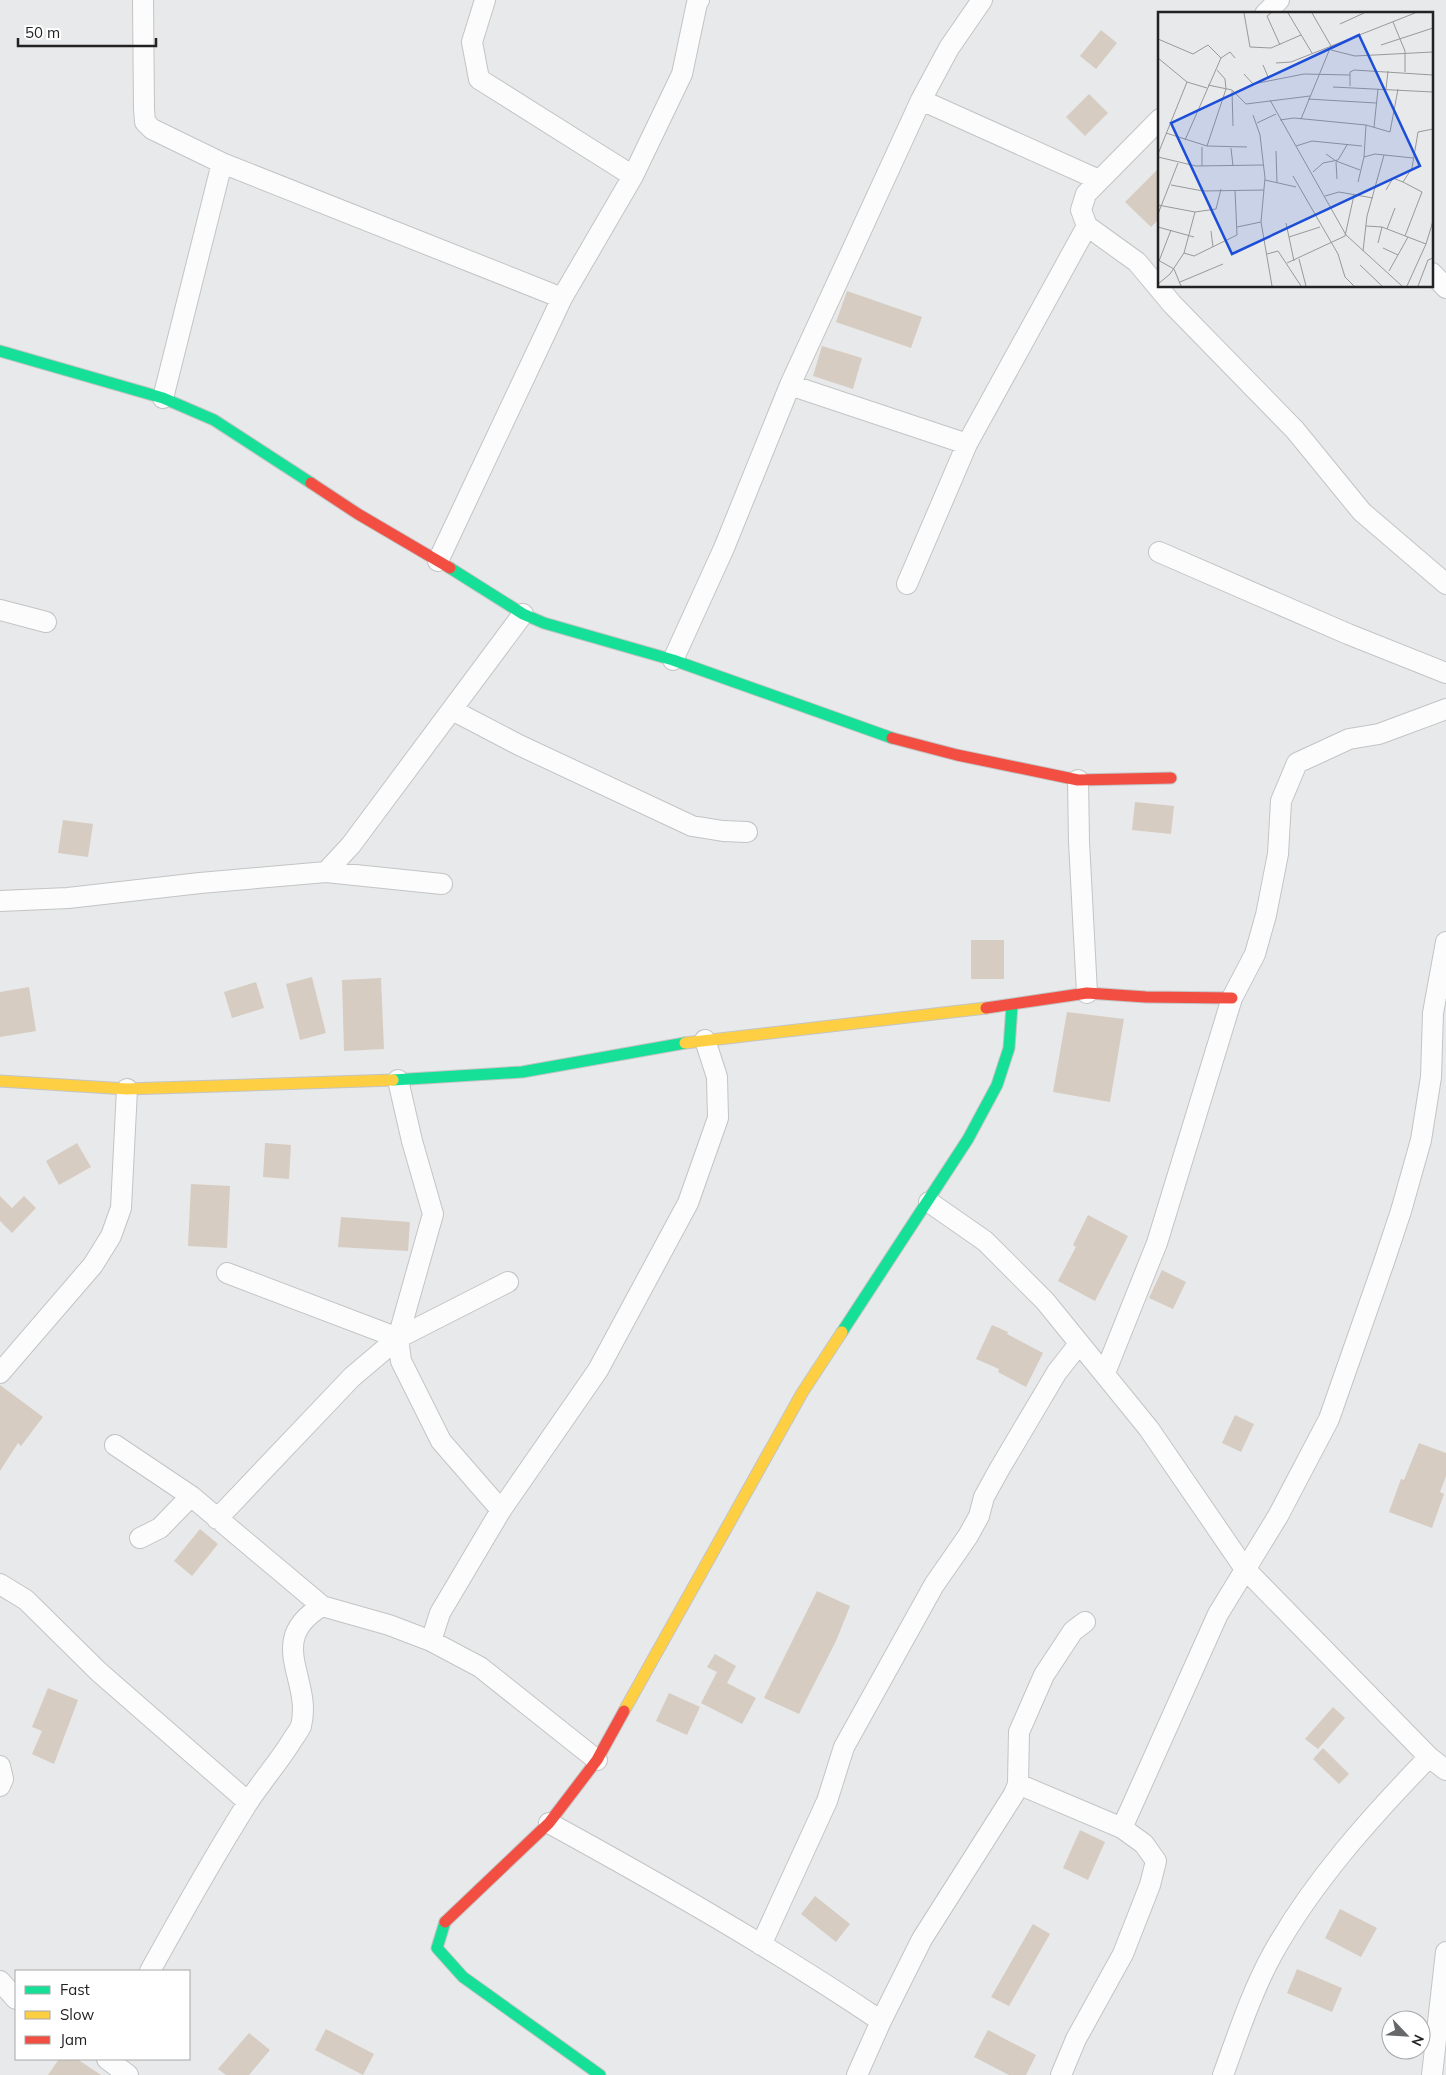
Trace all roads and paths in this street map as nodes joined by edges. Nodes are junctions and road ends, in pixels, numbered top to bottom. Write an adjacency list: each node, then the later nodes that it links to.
1 (143, 0): 9 (street)
2 (485, 0): 10 (street)
3 (699, 0): 10 (street)
4 (982, 0): 7 (street)
5 (1279, 0): 6 (street)
6 (1267, 12)
7 (921, 100): 11 (street); 19 (street)
8 (1158, 121): 11 (street)
9 (222, 163): 17 (street); 20 (street)
10 (633, 176): 17 (street)
11 (1099, 180): 12 (street)
12 (1087, 226): 14 (street); 21 (street)
13 (1434, 275): 16 (street)
14 (1158, 287)
15 (1159, 288): 25 (street)
16 (1446, 288)
17 (562, 298): 23 (street)
18 (0, 351): 20 (street)
19 (790, 385): 21 (street); 29 (street)
20 (163, 398): 23 (street)
21 (967, 444): 24 (street)
22 (1160, 552): 30 (street)
23 (438, 560): 27 (street)
24 (907, 584)
25 (1446, 584)
26 (0, 610): 28 (street)
27 (523, 614): 29 (street); 32 (street)
28 (46, 622)
29 (673, 660): 34 (street)
30 (1446, 673)
31 (1446, 709): 41 (street)
32 (452, 710): 35 (street); 36 (street)
33 (1171, 778): 34 (street)
34 (1078, 780): 40 (street)
35 (747, 832)
36 (326, 872): 37 (street); 38 (street)
37 (442, 884)
38 (0, 901)
39 (1446, 942): 44 (street)
40 (1087, 993): 41 (street); 42 (street)
41 (1232, 998): 55 (street)
42 (1012, 1005): 43 (street); 48 (street)
43 (705, 1040): 45 (street); 58 (street)
44 (1439, 1079): 61 (street)
45 (398, 1080): 47 (street); 51 (street)
46 (0, 1081): 47 (street)
47 (128, 1089): 53 (street)
48 (929, 1202): 52 (street); 67 (street)
49 (228, 1273): 51 (street)
50 (508, 1282): 51 (street)
51 (398, 1338): 58 (street); 59 (street)
52 (1079, 1344): 55 (street); 75 (street)
53 (7, 1352): 54 (street)
54 (0, 1373)
55 (1105, 1373): 61 (street)
56 (115, 1445): 57 (street)
57 (191, 1496): 59 (street); 60 (street)
58 (501, 1510): 65 (street)
59 (217, 1518): 63 (street)
60 (140, 1538)
61 (1245, 1569): 66 (street); 74 (street)
62 (0, 1584): 72 (street)
63 (322, 1606): 65 (street); 72 (street)
64 (1085, 1622): 70 (street)
65 (431, 1641): 67 (street)
66 (1428, 1757): 69 (street); 86 (street)
67 (597, 1760): 73 (street)
68 (0, 1766): 71 (street)
69 (1446, 1770)
70 (1018, 1784): 74 (street); 80 (street)
71 (0, 1786)
72 (248, 1802): 77 (street)
73 (549, 1823): 75 (street); 83 (street)
74 (1122, 1828): 85 (street)
75 (761, 1946): 80 (street)
76 (1446, 1952): 87 (street)
77 (151, 1970)
78 (0, 1981): 79 (street)
79 (15, 1997)
80 (881, 2022): 84 (street)
81 (108, 2060): 82 (street)
82 (128, 2075)
83 (600, 2075)
84 (857, 2075)
85 (1061, 2075)
86 (1222, 2075)
87 (1432, 2075)

